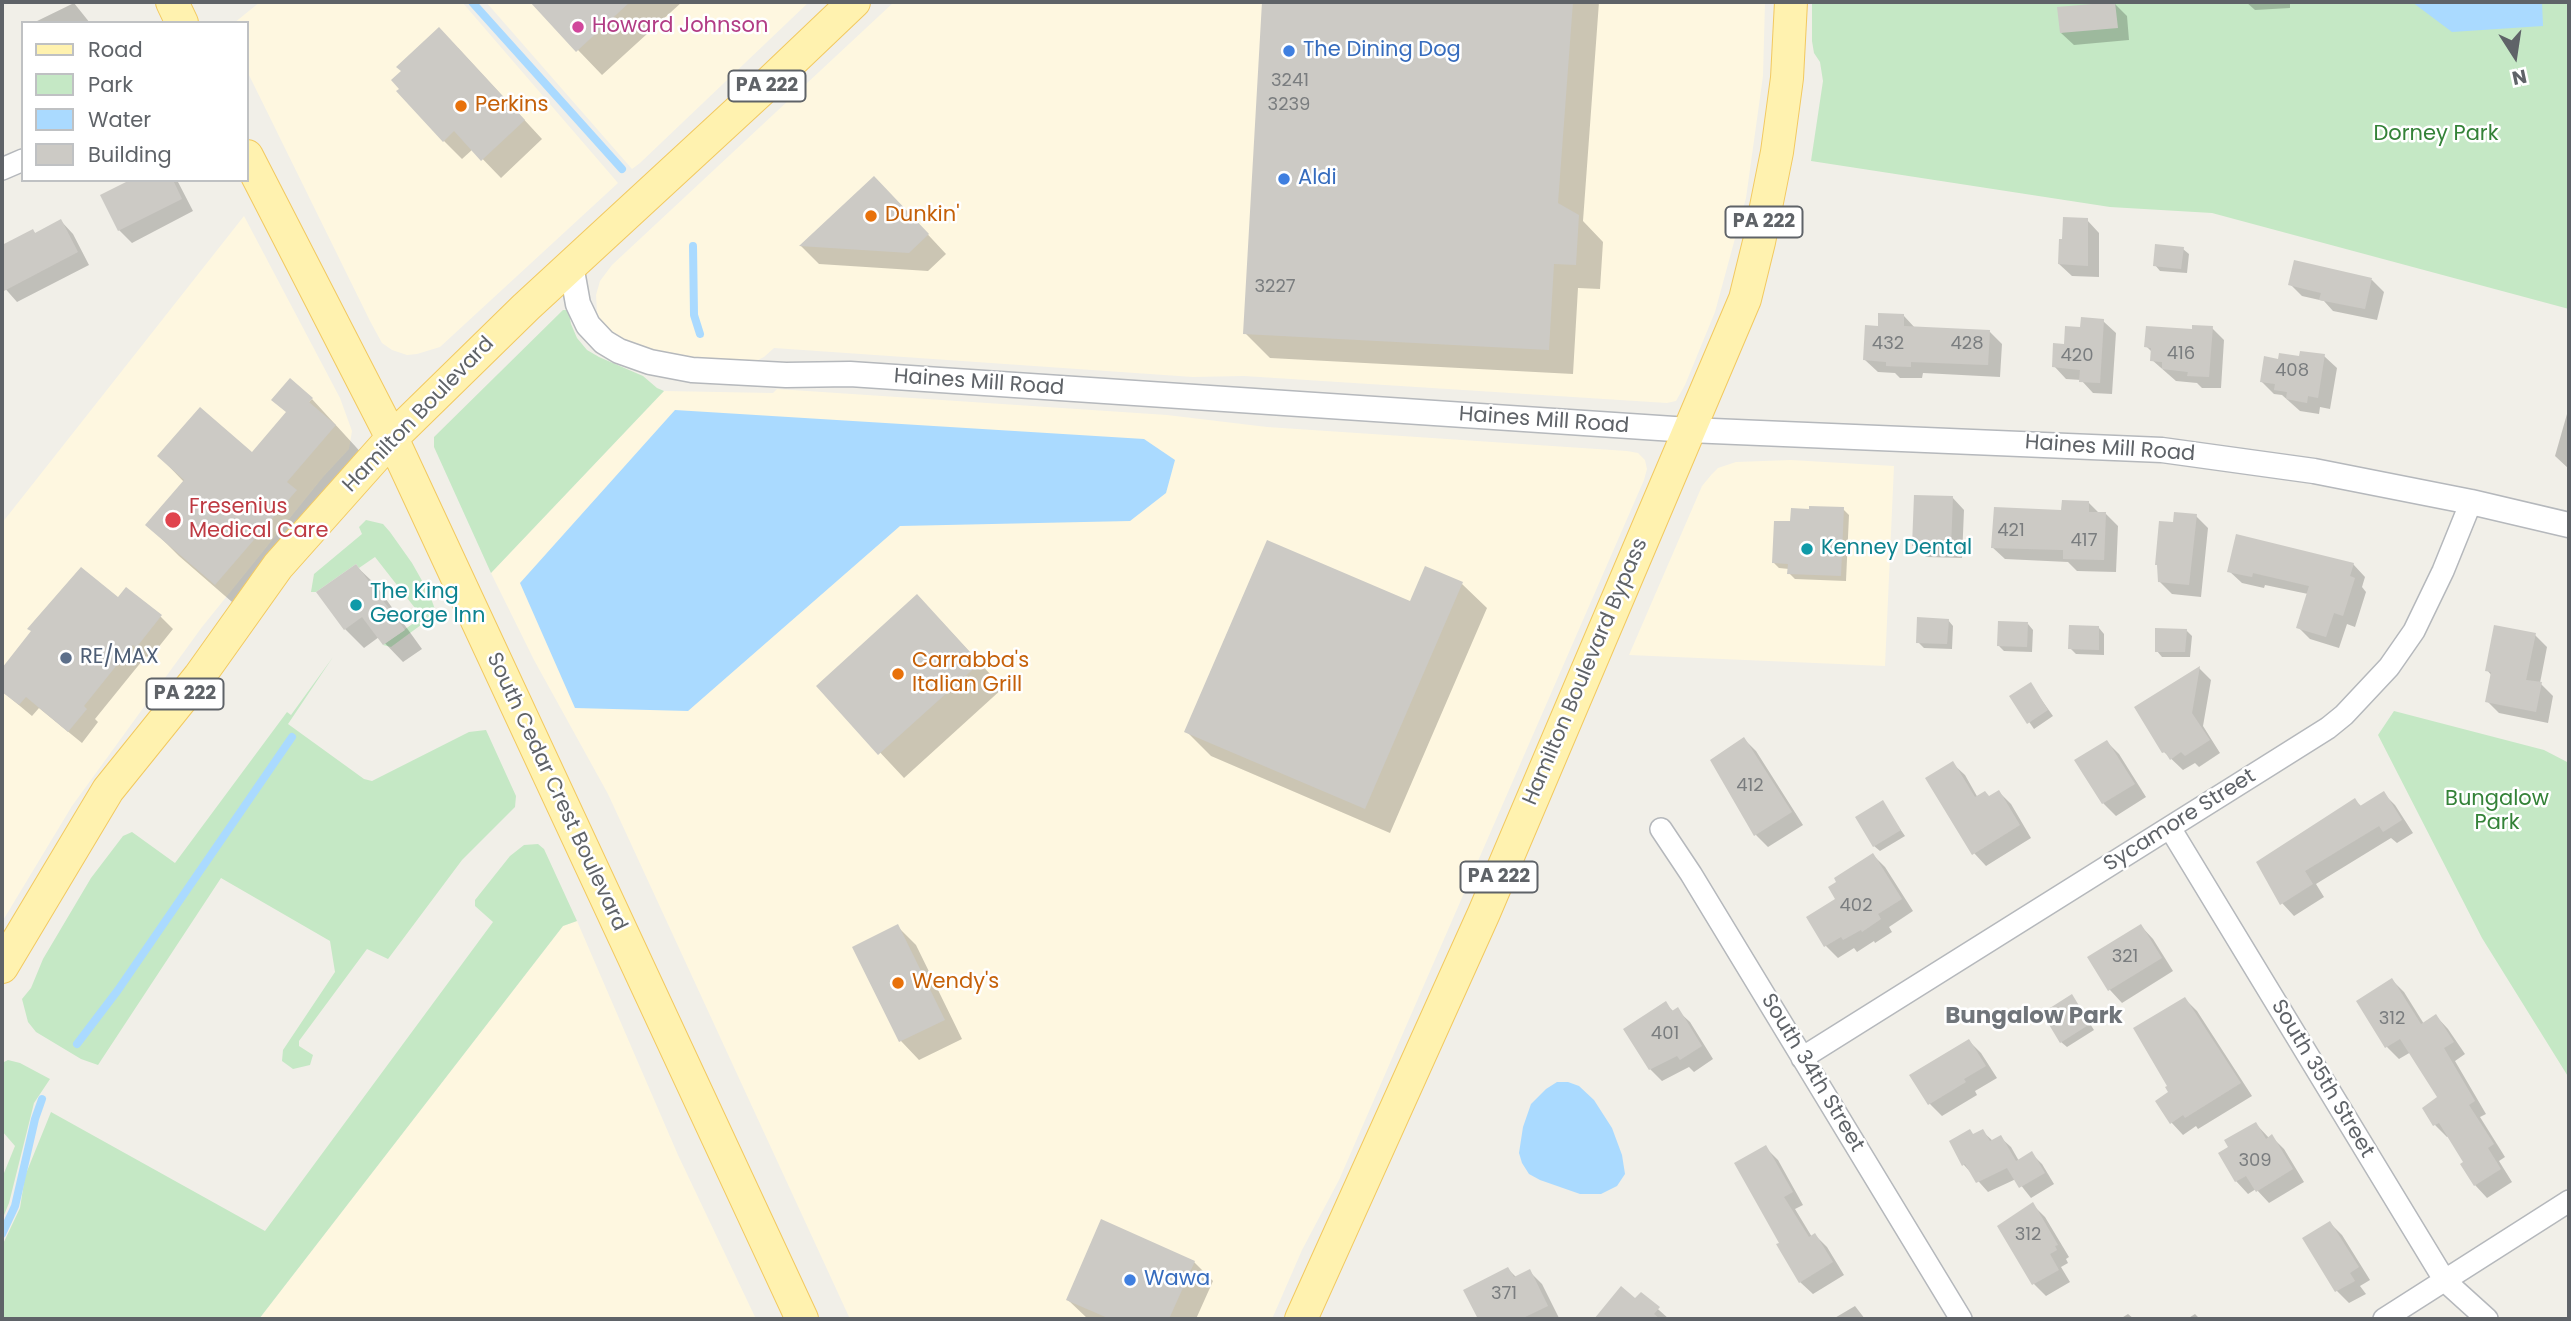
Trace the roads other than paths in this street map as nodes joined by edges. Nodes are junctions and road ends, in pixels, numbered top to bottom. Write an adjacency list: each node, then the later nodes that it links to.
1 (172, 2): 4 (main road)
2 (854, 2): 8 (main road, Hamilton Boulevard / PA 222)
3 (1791, 2): 9 (main road, Hamilton Boulevard Bypass / PA 222)
4 (181, 21)
5 (248, 158): 10 (main road, South Cedar Crest Boulevard)
6 (21, 161): 7 (street)
7 (2, 169)
8 (571, 265): 9 (street, Haines Mill Road); 10 (main road, Hamilton Boulevard / PA 222)
9 (1689, 430): 11 (street, Haines Mill Road); 20 (main road, Hamilton Boulevard Bypass / PA 222)
10 (392, 438): 15 (main road, Hamilton Boulevard / PA 222); 19 (main road, South Cedar Crest Boulevard)
11 (2471, 502): 12 (street, Haines Mill Road); 13 (street, Sycamore Street)
12 (2569, 525)
13 (2170, 828): 16 (street, Sycamore Street); 18 (street, South 35th Street)
14 (1661, 829): 16 (street, South 34th Street)
15 (2, 967)
16 (1802, 1058): 21 (street, South 34th Street)
17 (2569, 1201): 18 (street)
18 (2445, 1281): 22 (street); 23 (street, South 35th Street)
19 (802, 1319)
20 (1301, 1319)
21 (1961, 1319)
22 (2384, 1319)
23 (2487, 1319)

